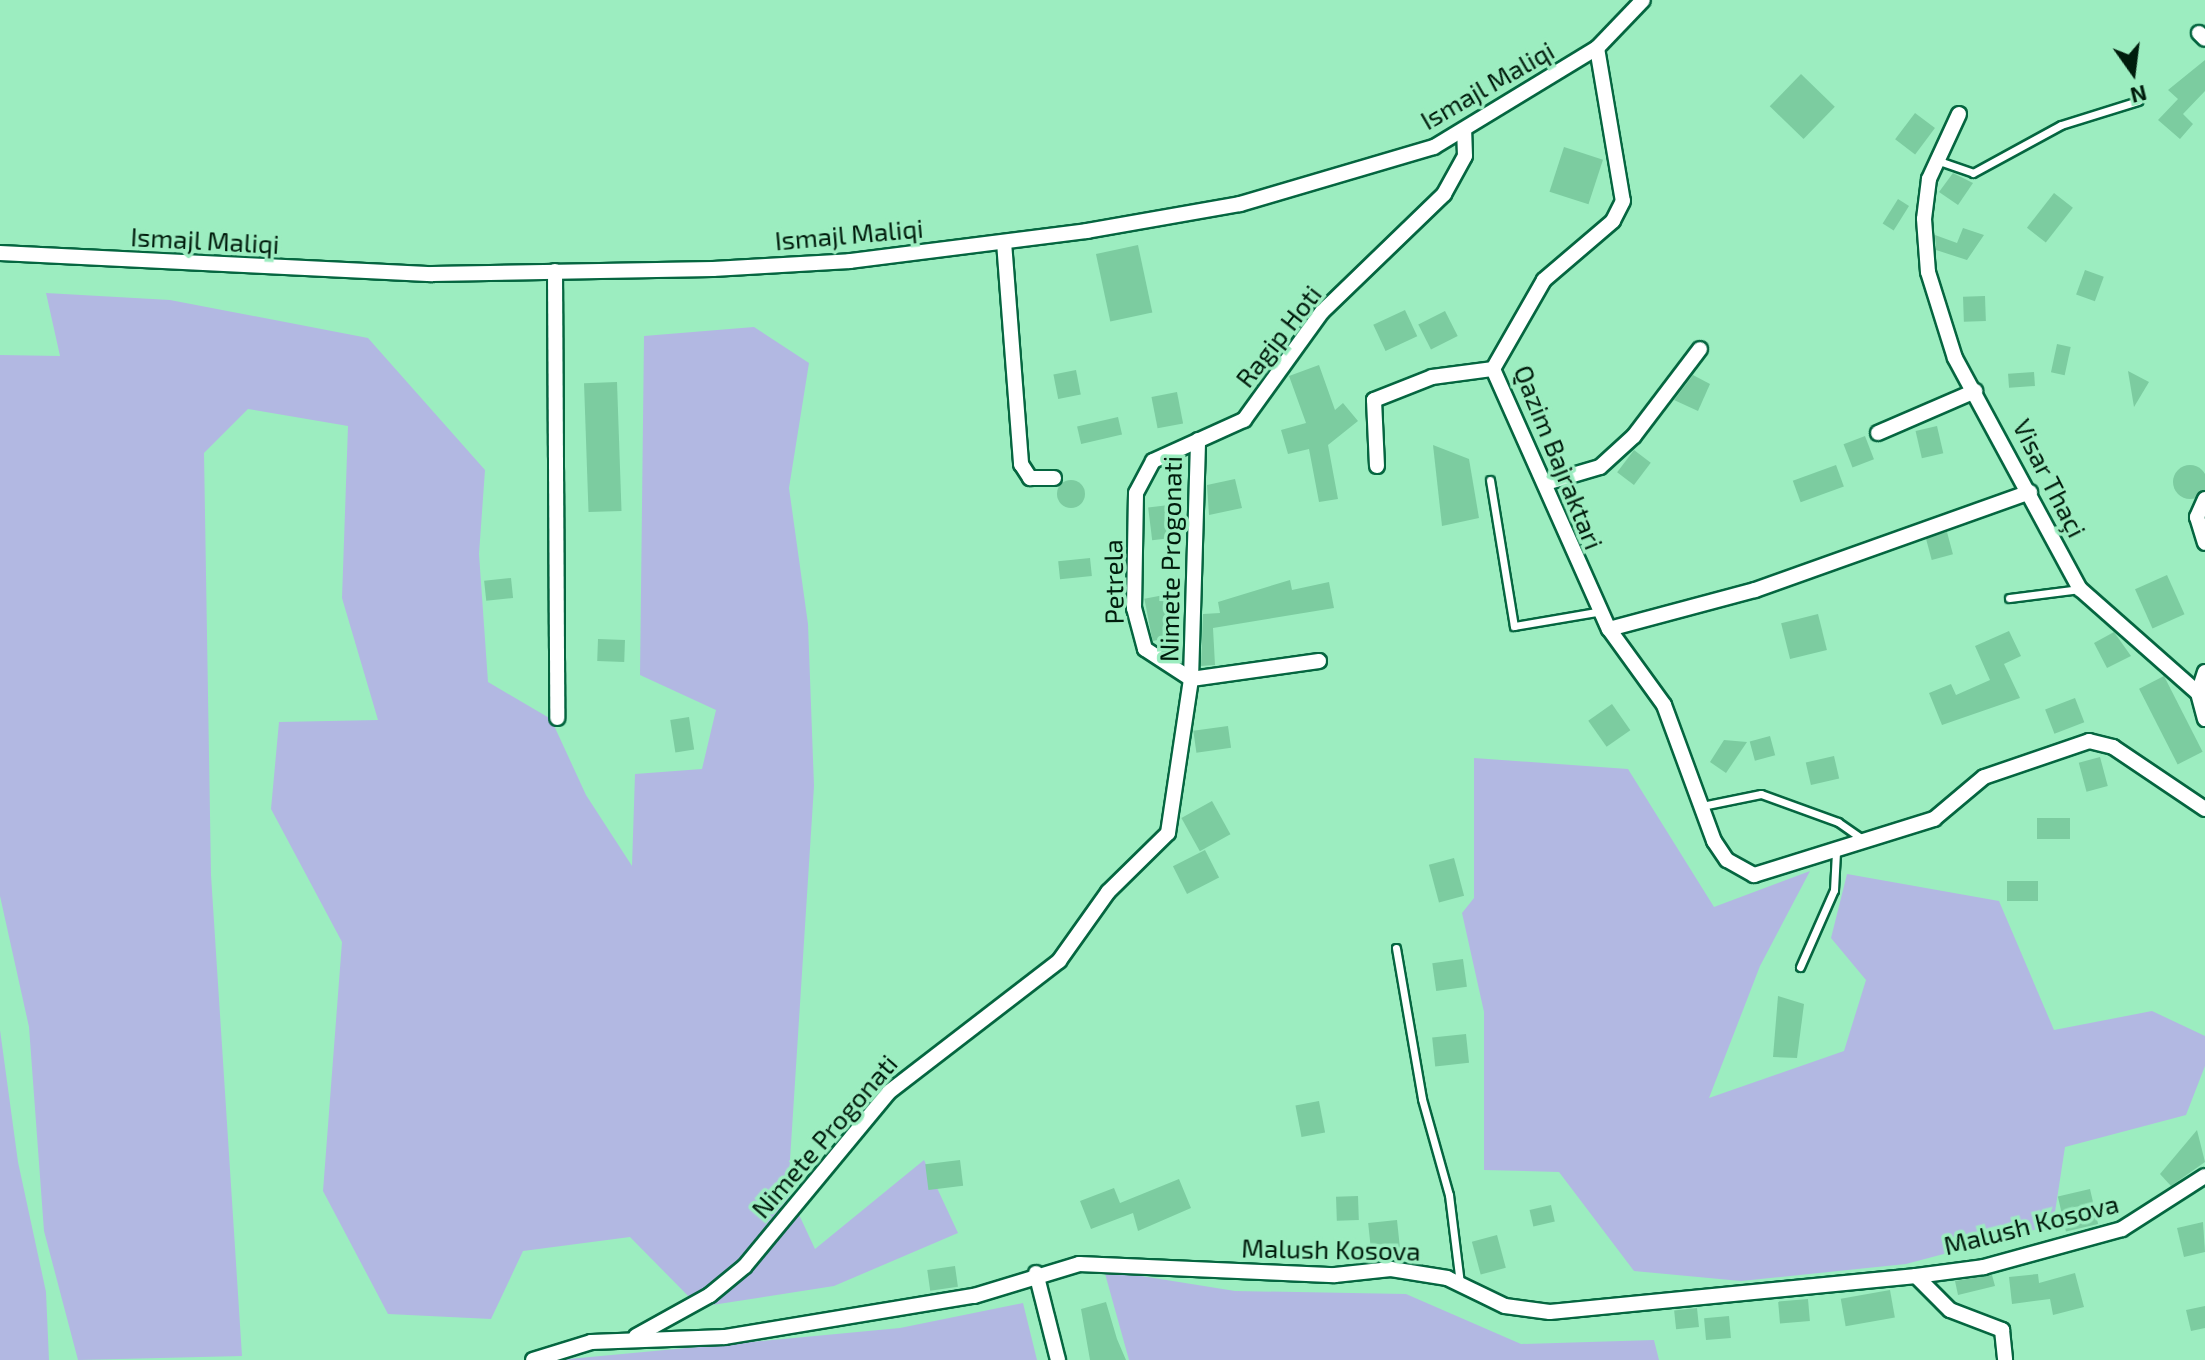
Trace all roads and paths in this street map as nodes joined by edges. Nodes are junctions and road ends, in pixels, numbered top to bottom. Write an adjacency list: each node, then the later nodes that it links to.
1 (1643, 0): 2 (street, Ismajl Maliqi)
2 (1597, 48): 5 (street, Ismajl Maliqi); 11 (street, Qazim Bajraktari)
3 (2138, 101): 6 (lane)
4 (1959, 114): 6 (street, Visar Thaçi)
5 (1464, 130): 7 (street, Ismajl Maliqi); 14 (street, Ragip Hoti)
6 (1939, 161): 12 (street, Visar Thaçi)
7 (1004, 242): 9 (street, Ismajl Maliqi); 17 (street)
8 (0, 253): 9 (street, Ismajl Maliqi)
9 (555, 271): 31 (street)
10 (1700, 349): 19 (street)
11 (1493, 369): 16 (street); 19 (street, Qazim Bajraktari)
12 (1975, 391): 13 (street); 20 (street, Visar Thaçi)
13 (1878, 433)
14 (1198, 440): 15 (street, Ragip Hoti); 29 (street, Nimete Progonati)
15 (1153, 461): 29 (street, Petrela)
16 (1377, 466)
17 (1054, 478)
18 (1490, 480): 25 (lane)
19 (1549, 482): 25 (street, Qazim Bajraktari)
20 (2030, 492): 23 (street, Visar Thaçi); 26 (street)
21 (2205, 499): 22 (street)
22 (2205, 543)
23 (2080, 589): 24 (lane); 30 (street, Visar Thaçi)
24 (2009, 598)
25 (1596, 612): 26 (street, Qazim Bajraktari)
26 (1609, 629): 33 (street, Qazim Bajraktari)
27 (1319, 661): 29 (street, Nimete Progonati)
28 (2205, 672): 30 (street)
29 (1191, 679): 43 (street, Nimete Progonati)
30 (2198, 693): 32 (street)
31 (557, 718)
32 (2205, 719)
33 (1700, 806): 35 (lane); 36 (street, Qazim Bajraktari)
34 (2205, 809): 35 (street, Qazim Bajraktari)
35 (1867, 843): 36 (street, Qazim Bajraktari)
36 (1836, 853): 38 (lane)
37 (1396, 948): 42 (lane)
38 (1800, 967)
39 (2205, 1176): 41 (street, Malush Kosova)
40 (1036, 1273): 42 (street, Malush Kosova); 43 (street, Malush Kosova); 45 (street)
41 (1916, 1276): 42 (street, Malush Kosova); 46 (street)
42 (1460, 1286)
43 (635, 1336): 44 (street, Malush Kosova)
44 (533, 1360)
45 (1058, 1360)
46 (2005, 1360)

